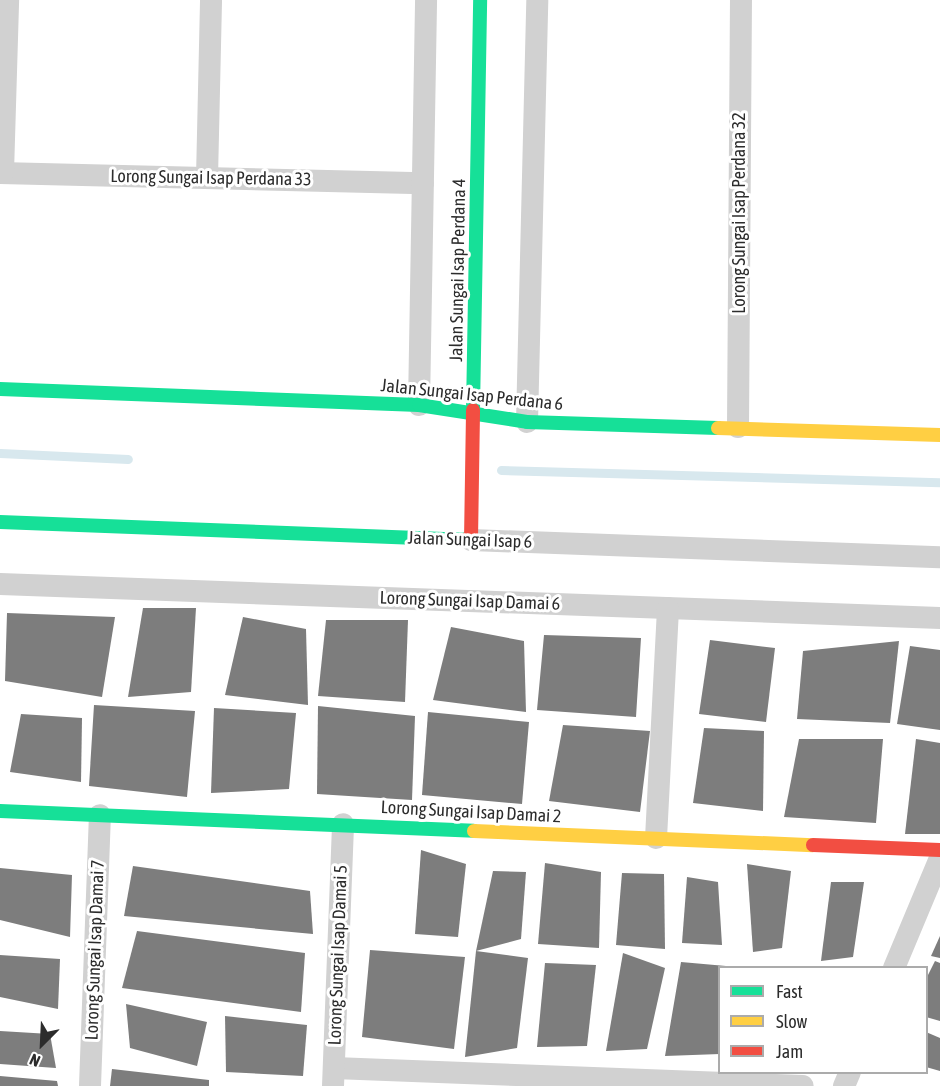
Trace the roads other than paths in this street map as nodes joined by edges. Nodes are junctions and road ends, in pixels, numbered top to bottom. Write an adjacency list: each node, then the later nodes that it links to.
1 (8, 0): 7 (street)
2 (211, 0): 8 (street)
3 (426, 0): 9 (street)
4 (480, 0): 12 (street, Jalan Sungai Isap Perdana 4)
5 (537, 0): 13 (street)
6 (741, 0): 14 (street, Lorong Sungai Isap Perdana 32)
7 (1, 173): 8 (street, Lorong Sungai Isap Perdana 33)
8 (207, 178): 9 (street, Lorong Sungai Isap Perdana 33)
9 (423, 183): 11 (street)
10 (0, 389): 11 (street, Jalan Sungai Isap Perdana 6)
11 (419, 405): 12 (street, Jalan Sungai Isap Perdana 6)
12 (474, 413): 13 (street, Jalan Sungai Isap Perdana 6); 17 (street, Jalan Sungai Isap Perdana 4)
13 (527, 422): 14 (street, Jalan Sungai Isap Perdana 6)
14 (738, 427): 15 (street, Jalan Sungai Isap Perdana 6)
15 (940, 435)
16 (0, 522): 17 (street, Jalan Sungai Isap 6)
17 (471, 540): 18 (street, Jalan Sungai Isap 6)
18 (940, 557)
19 (0, 584): 20 (street, Lorong Sungai Isap Damai 6)
20 (668, 608): 21 (street, Lorong Sungai Isap Damai 6); 25 (street)
21 (940, 618)
22 (0, 812): 23 (street, Lorong Sungai Isap Damai 2)
23 (99, 815): 24 (street, Lorong Sungai Isap Damai 2); 30 (street, Lorong Sungai Isap Damai 7)
24 (343, 824): 25 (street, Lorong Sungai Isap Damai 2); 29 (street, Lorong Sungai Isap Damai 5)
25 (656, 838): 26 (street, Lorong Sungai Isap Damai 2)
26 (940, 850)
27 (940, 858): 28 (street)
28 (895, 966)
29 (334, 1077): 31 (street)
30 (90, 1086)
31 (803, 1086)

